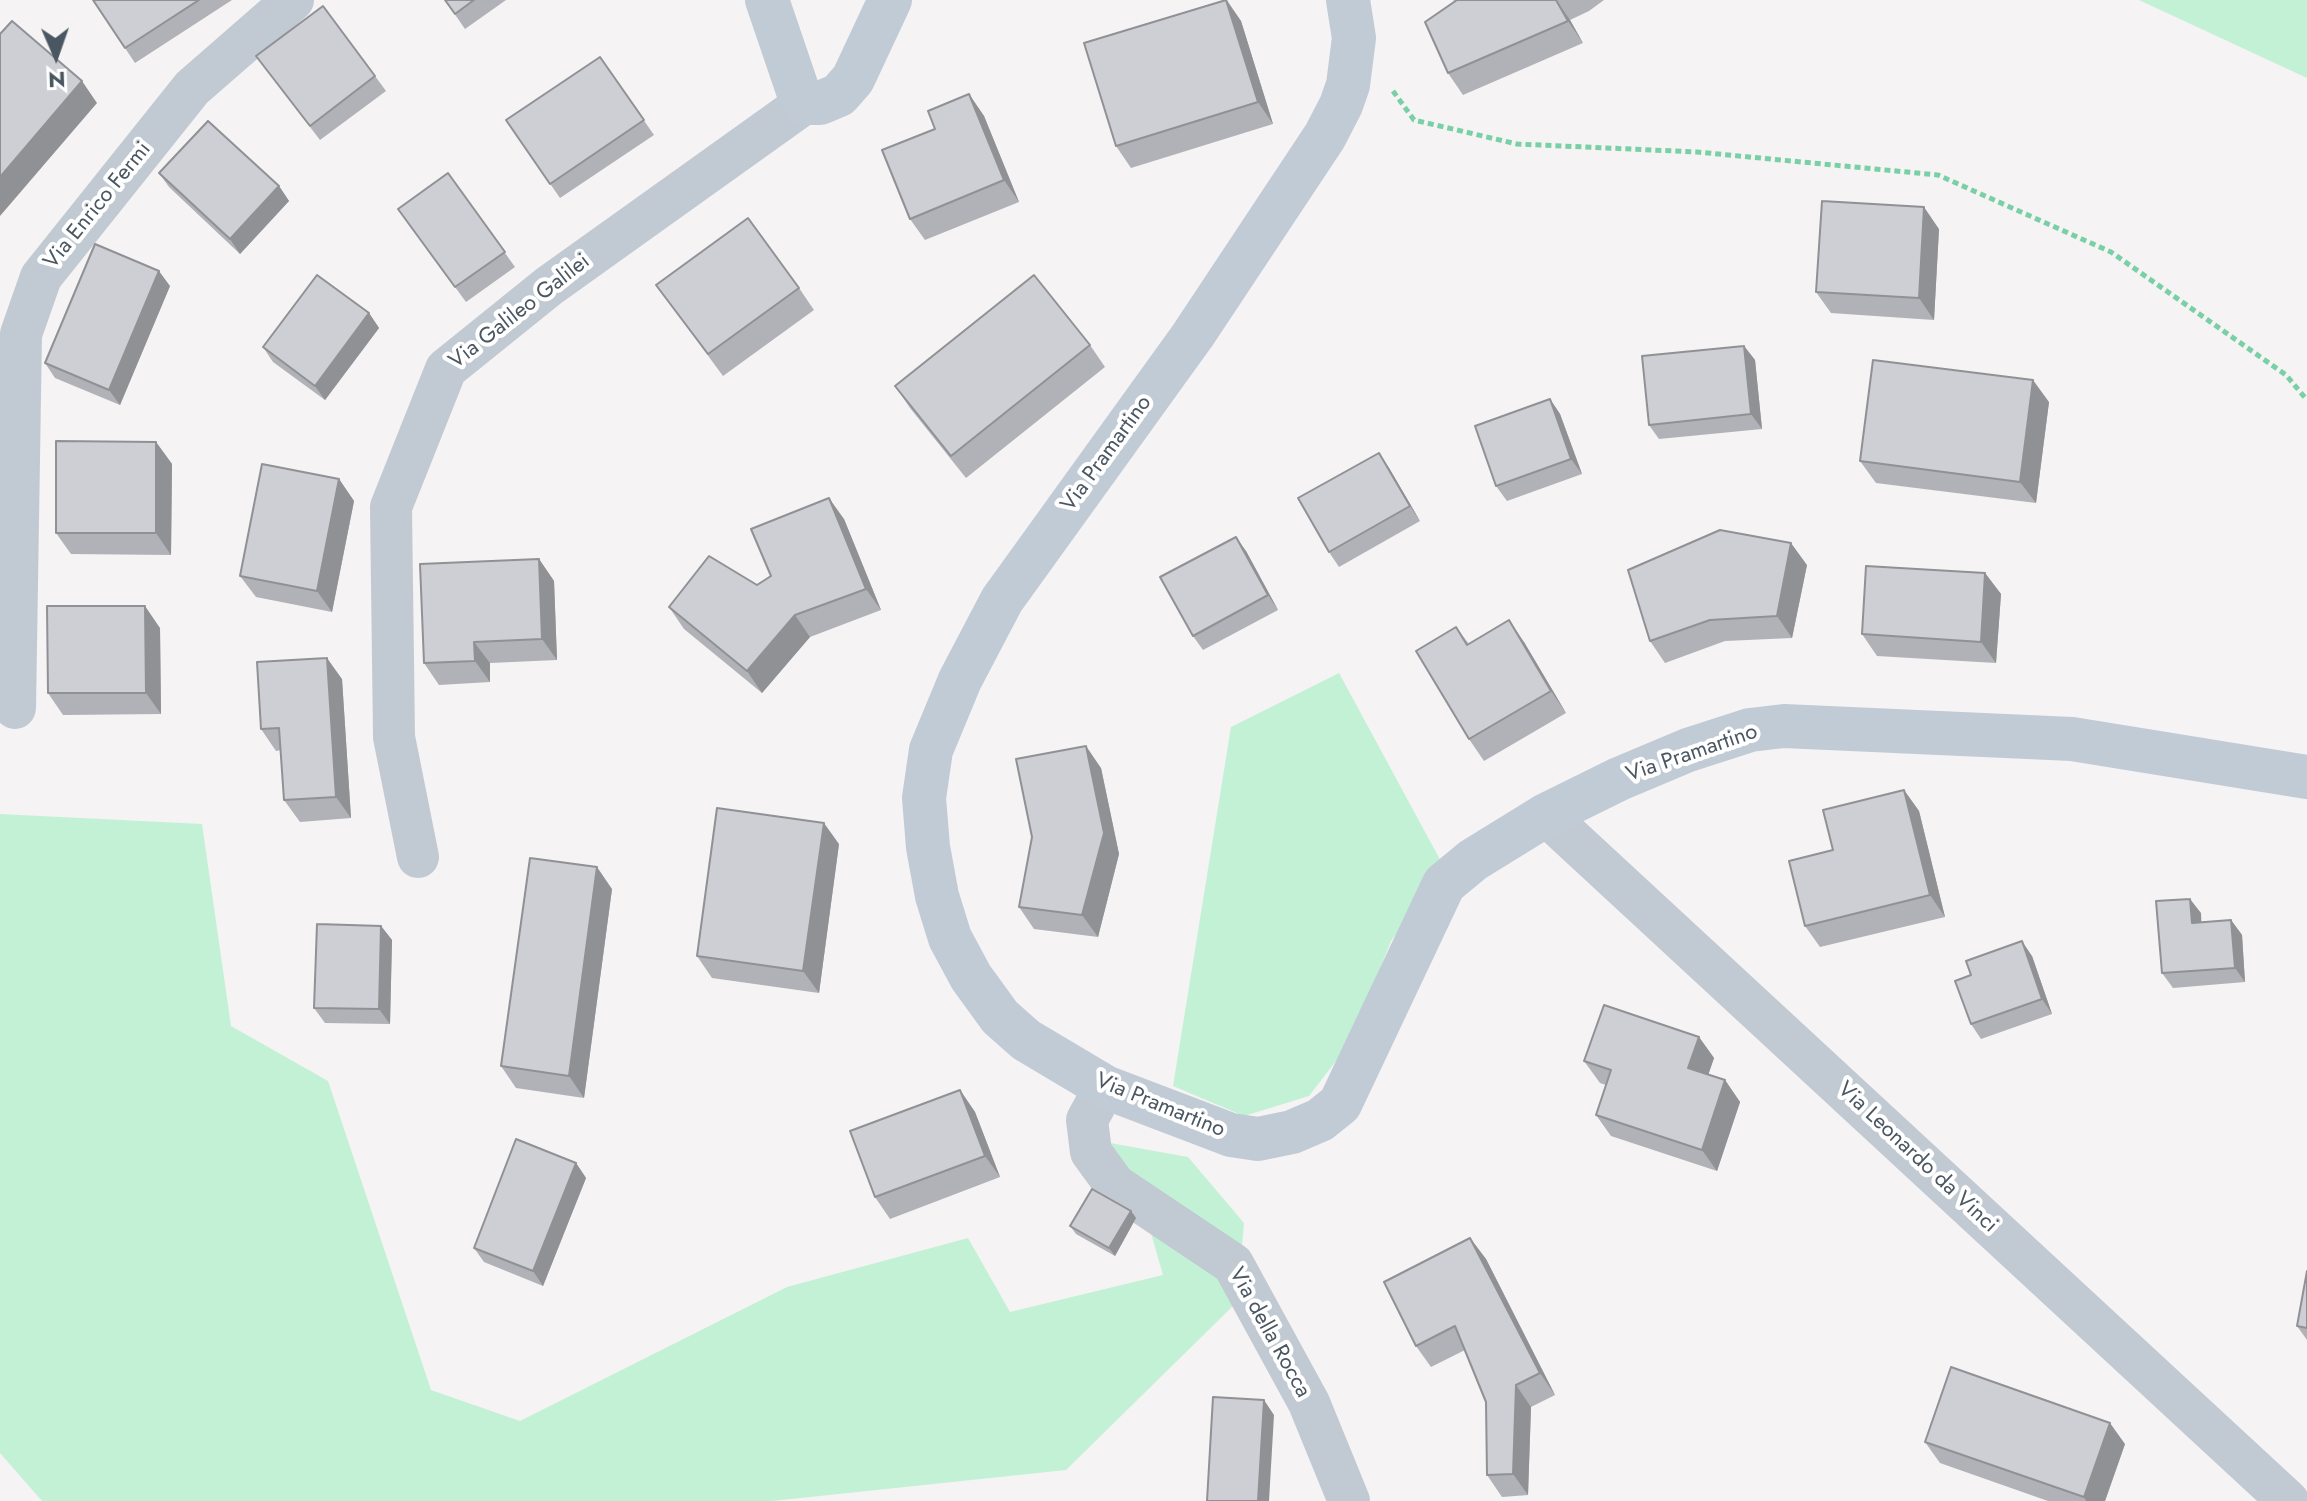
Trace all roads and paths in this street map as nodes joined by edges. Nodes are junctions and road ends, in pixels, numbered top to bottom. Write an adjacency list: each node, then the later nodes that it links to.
1 (293, 0): 7 (street, Via Enrico Fermi)
2 (767, 0): 5 (street)
3 (890, 0): 5 (street)
4 (1351, 19): 6 (path); 11 (street, Via Pramartino)
5 (805, 103): 10 (street, Via Galileo Galilei)
6 (2307, 400)
7 (15, 708)
8 (2307, 777): 9 (street, Via Pramartino)
9 (1546, 815): 11 (street, Via Pramartino); 13 (street, Via Leonardo da Vinci)
10 (418, 857)
11 (1105, 1087): 12 (street, Via della Rocca)
12 (1349, 1501)
13 (2288, 1501)

